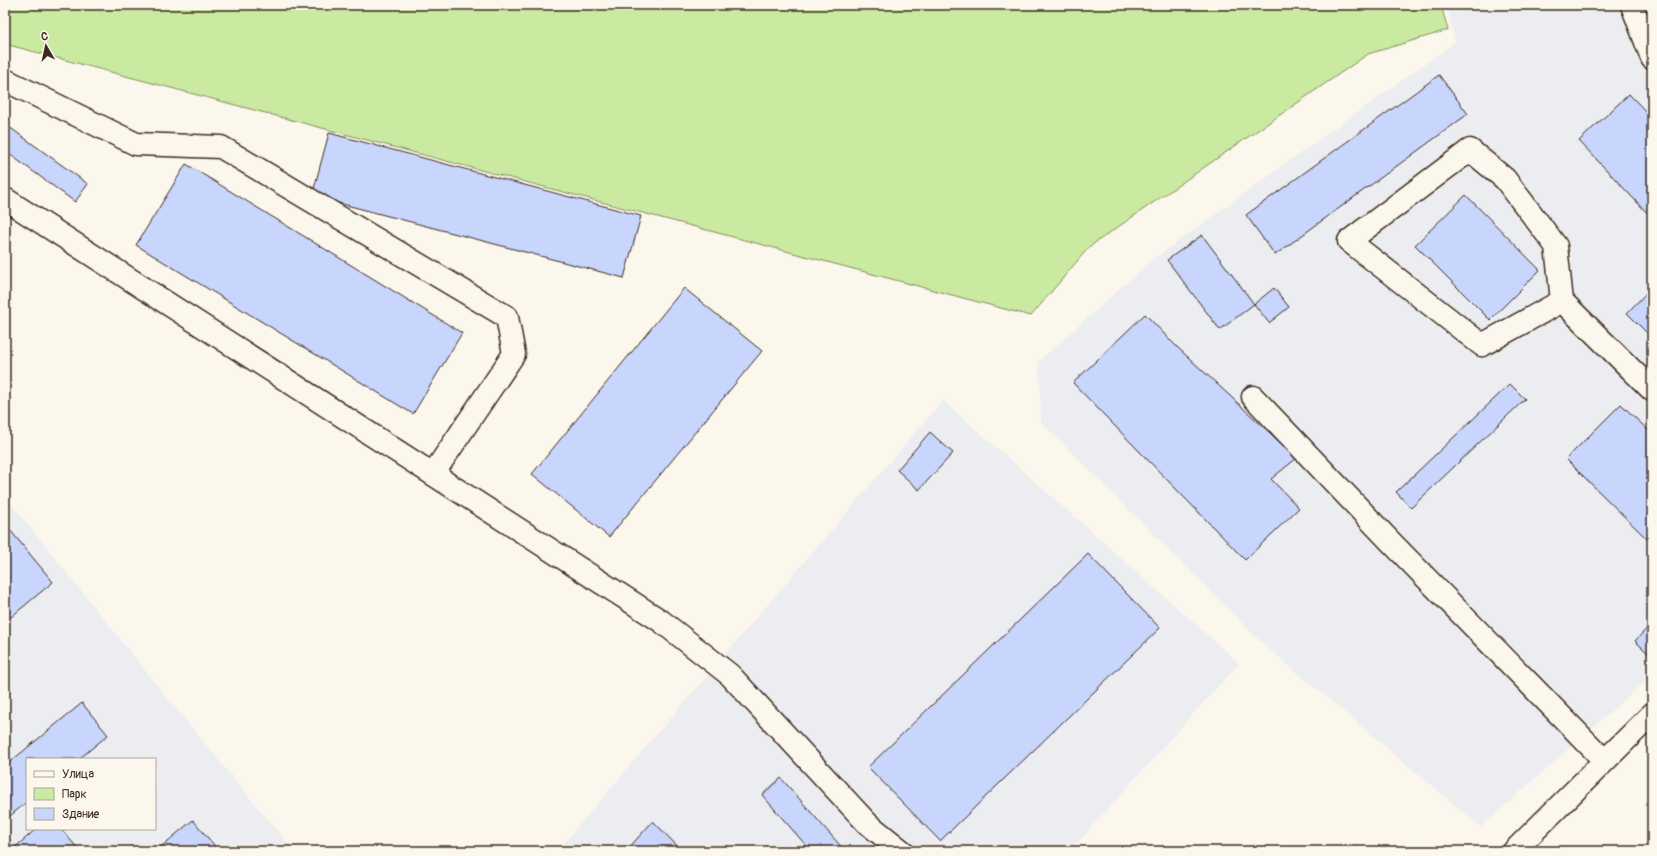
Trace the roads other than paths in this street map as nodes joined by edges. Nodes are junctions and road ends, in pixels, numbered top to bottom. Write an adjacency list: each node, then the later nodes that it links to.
1 (1632, 5): 2 (street)
2 (1652, 58)
3 (5, 80): 8 (street)
4 (5, 199): 8 (street)
5 (1562, 301): 5 (street); 6 (street)
6 (1652, 390)
7 (1253, 397): 10 (street)
8 (433, 474): 11 (street)
9 (1652, 714): 10 (street)
10 (1604, 760): 12 (street)
11 (902, 851)
12 (1514, 851)

